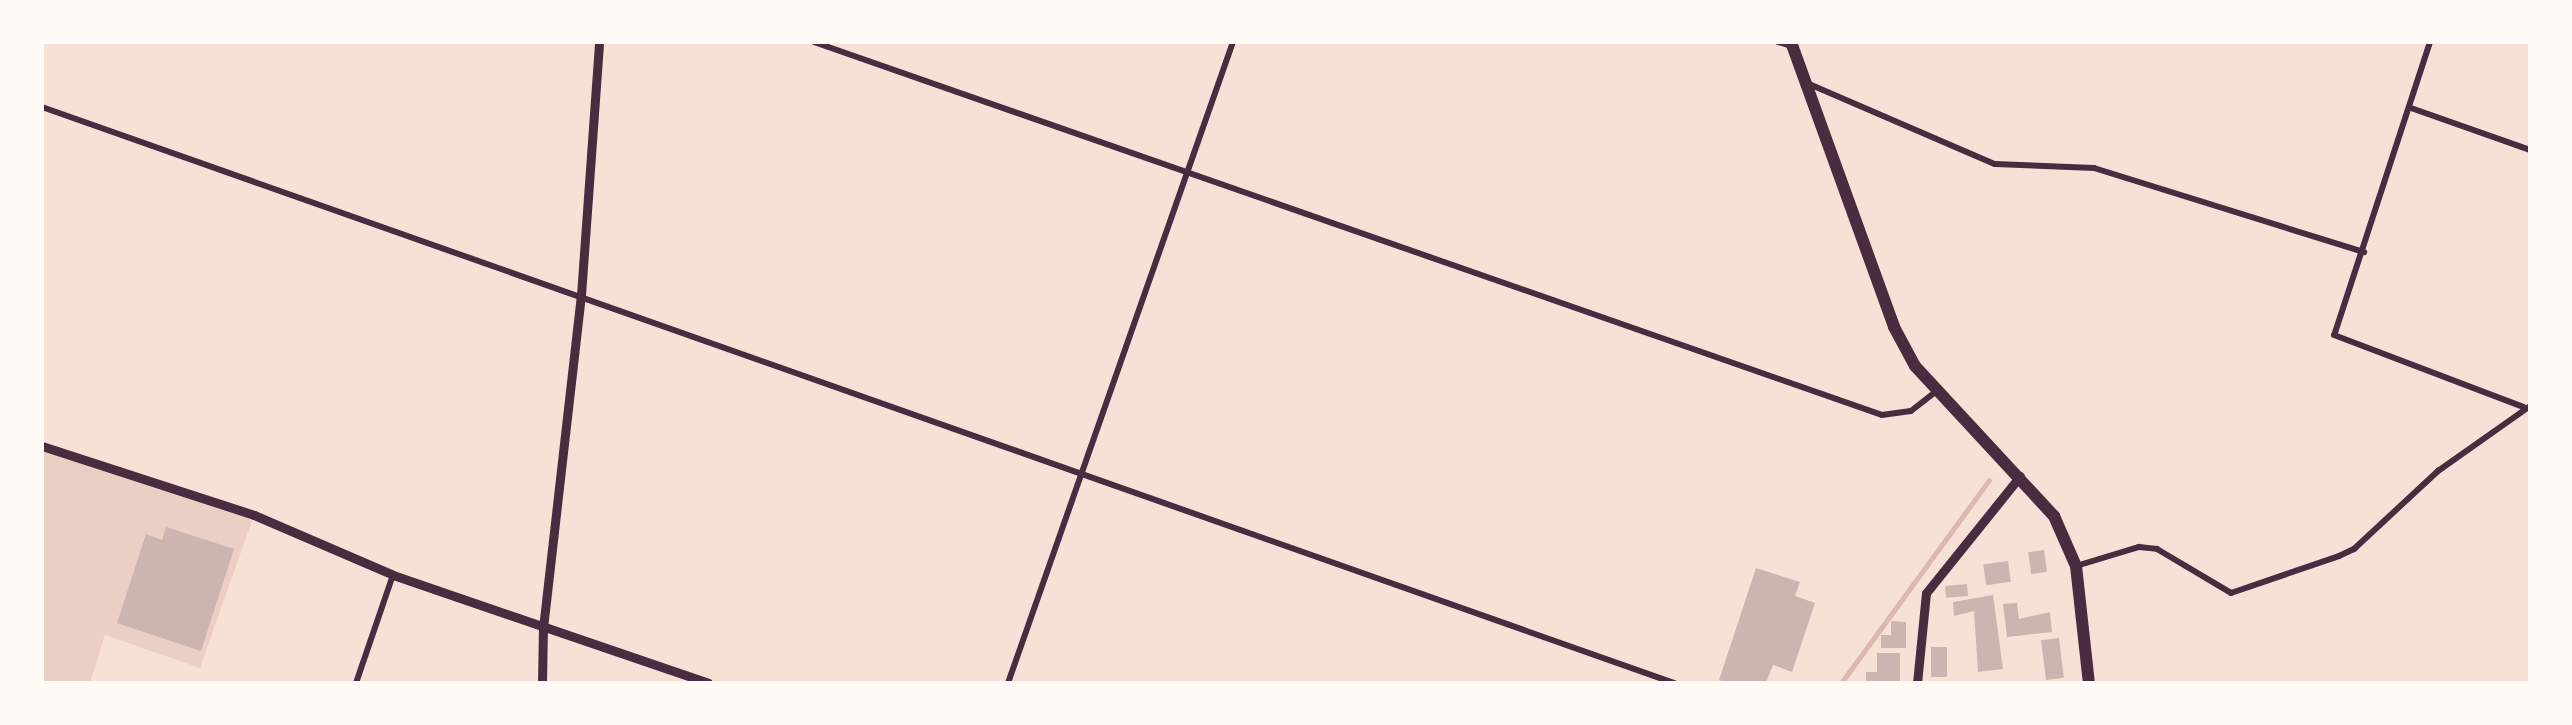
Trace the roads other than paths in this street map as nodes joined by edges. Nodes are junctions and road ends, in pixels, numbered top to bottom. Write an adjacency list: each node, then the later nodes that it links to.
1 (599, 42): 13 (street)
2 (814, 42): 11 (street)
3 (1233, 42): 11 (street)
4 (1778, 42): 6 (street)
5 (2430, 42): 9 (street)
6 (1792, 44): 7 (main road)
7 (1809, 84): 12 (street); 14 (main road)
8 (42, 107): 13 (street)
9 (2411, 108): 10 (street); 12 (street)
10 (2530, 150)
11 (1186, 173): 14 (street); 18 (street)
12 (2364, 252): 15 (street)
13 (581, 296): 18 (street); 21 (street)
14 (1937, 391): 17 (main road)
15 (2527, 406): 19 (street)
16 (42, 446): 20 (street)
17 (2016, 473): 19 (main road); 27 (street)
18 (1083, 474): 25 (street); 26 (street)
19 (2076, 566): 28 (main road)
20 (393, 575): 21 (street); 22 (street)
21 (543, 628): 23 (street); 24 (street)
22 (356, 683)
23 (542, 683)
24 (708, 683)
25 (1008, 683)
26 (1674, 683)
27 (1917, 683)
28 (2089, 683)

